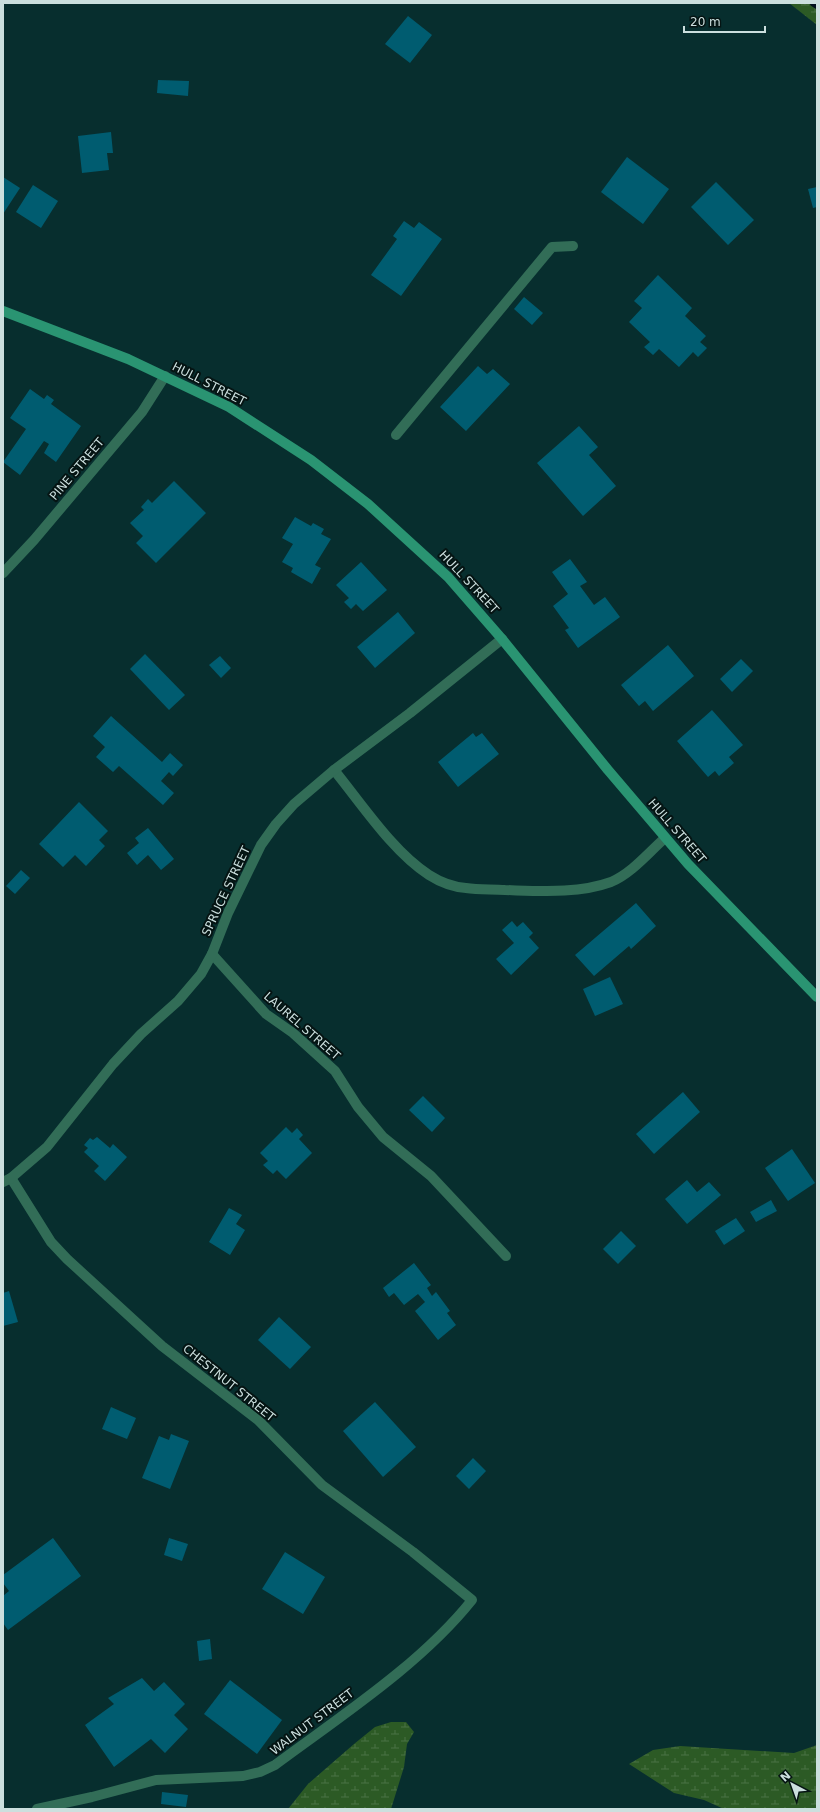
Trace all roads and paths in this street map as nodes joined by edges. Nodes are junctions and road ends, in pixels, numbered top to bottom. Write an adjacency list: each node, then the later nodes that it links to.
1 (573, 246): 4 (street)
2 (3, 311): 3 (main road, HULL STREET)
3 (165, 376): 5 (street, PINE STREET); 6 (main road, HULL STREET)
4 (396, 435)
5 (3, 573)
6 (502, 639): 7 (street, SPRUCE STREET); 8 (main road, HULL STREET)
7 (334, 770): 8 (street); 9 (street, SPRUCE STREET)
8 (665, 838): 10 (main road, HULL STREET)
9 (212, 954): 11 (street, SPRUCE STREET); 12 (street, LAUREL STREET)
10 (817, 997)
11 (7, 1180): 13 (street, CHESTNUT STREET)
12 (506, 1256)
13 (472, 1600): 14 (street, WALNUT STREET)
14 (37, 1809)

